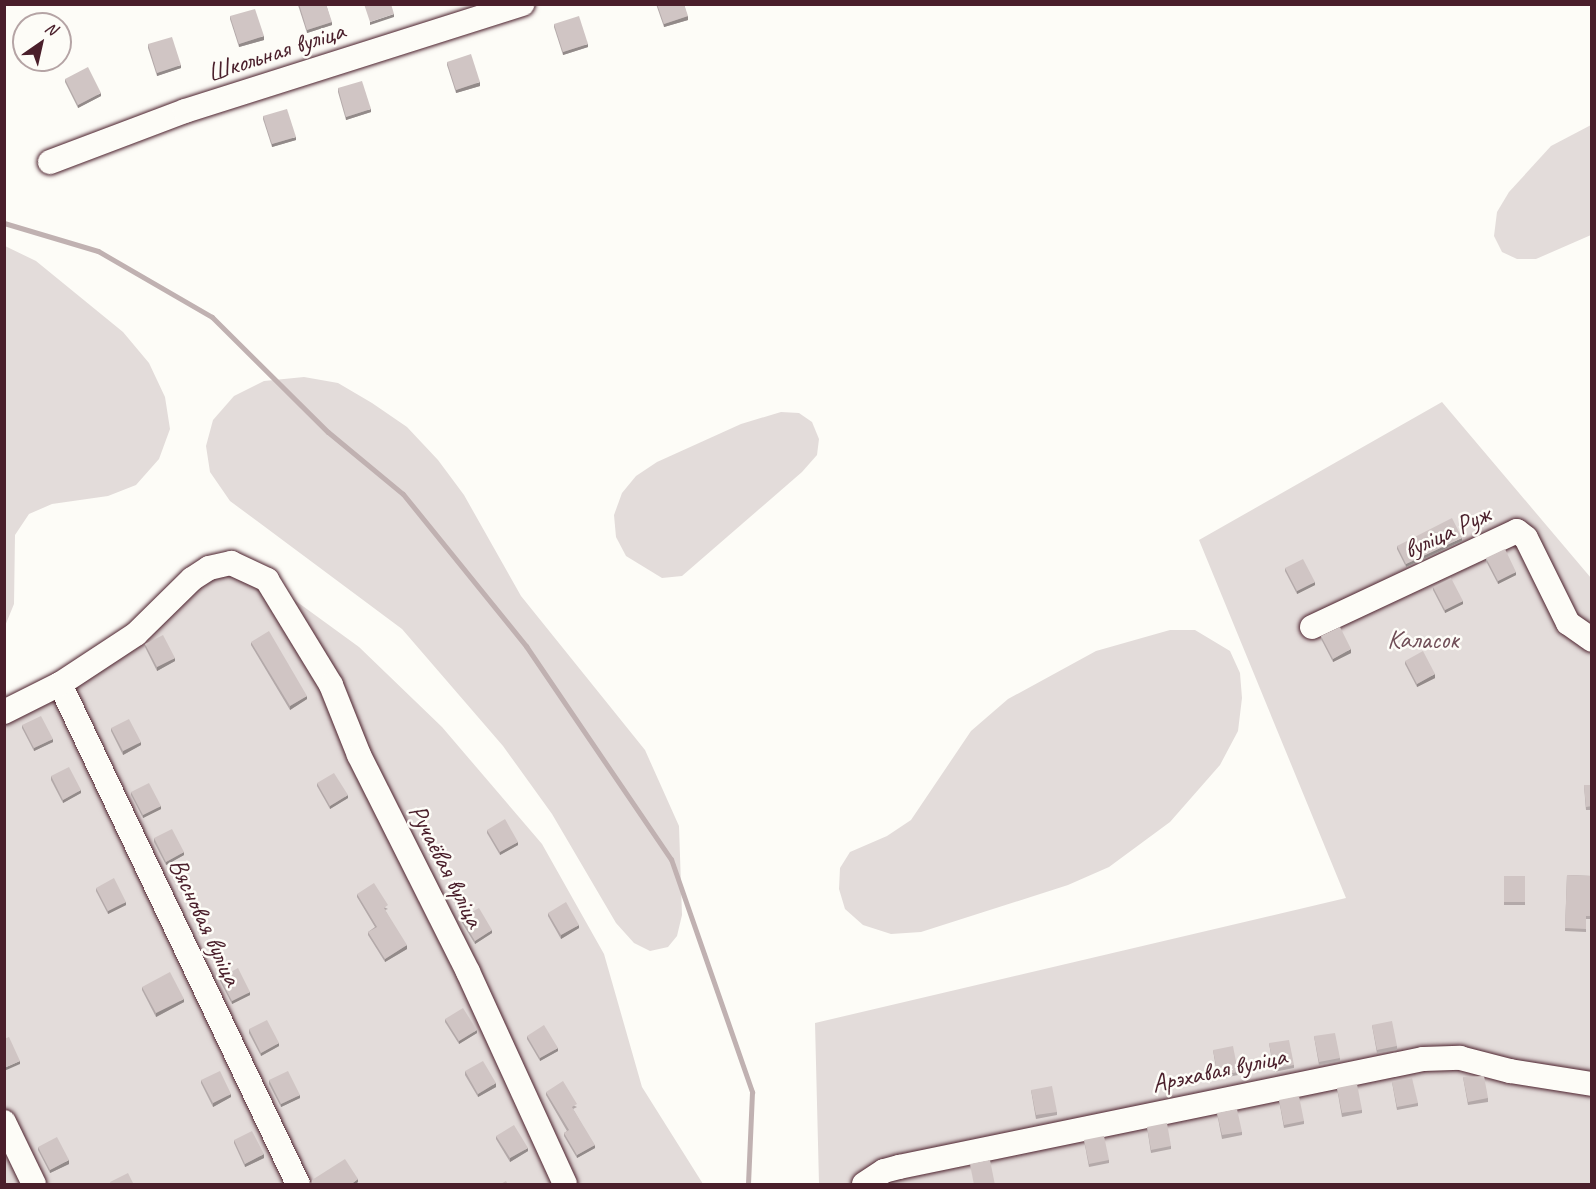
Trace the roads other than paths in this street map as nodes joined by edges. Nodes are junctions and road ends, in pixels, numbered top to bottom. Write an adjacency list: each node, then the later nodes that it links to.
1 (522, 4): 2 (street, Школьная вуліца)
2 (50, 162)
3 (1312, 627): 4 (street, вуліца Руж)
4 (1592, 640)
5 (60, 684): 6 (street); 10 (street, Вясновая вуліца); 11 (street, Ручаёвая вуліца)
6 (4, 712)
7 (1592, 1084): 12 (street, Арэхавая вуліца)
8 (4, 1122): 9 (street)
9 (34, 1185)
10 (298, 1185)
11 (565, 1185)
12 (864, 1185)

